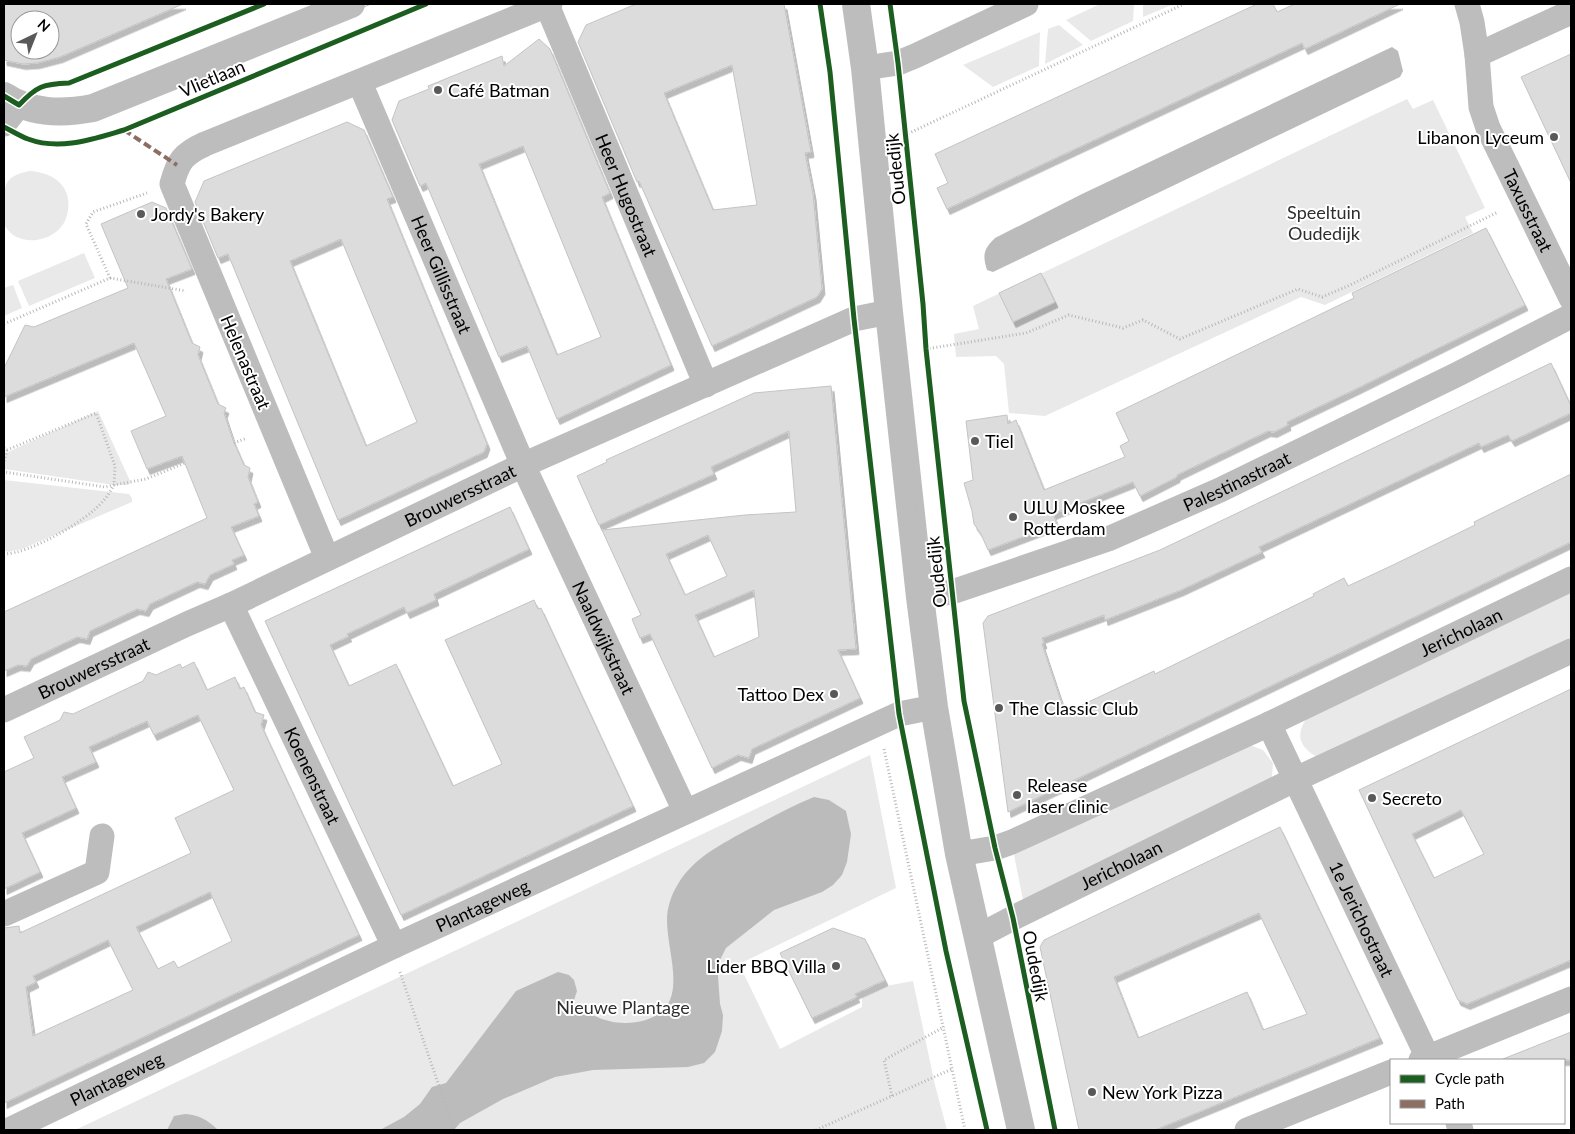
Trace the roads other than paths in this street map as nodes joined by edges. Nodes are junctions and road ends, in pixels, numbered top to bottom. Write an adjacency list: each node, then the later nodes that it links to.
1 (351, 4): 10 (street, Vlietlaan)
2 (548, 4): 9 (street); 14 (street, Heer Hugostraat)
3 (856, 4): 8 (street, Oudedijk)
4 (1026, 4): 8 (street)
5 (1467, 4): 7 (street, Taxusstraat)
6 (1571, 12): 7 (street)
7 (1477, 55): 11 (street, Taxusstraat)
8 (864, 68): 12 (street, Oudedijk)
9 (360, 82): 15 (street, Heer Gillisstraat); 16 (street, Helenastraat)
10 (9, 109)
11 (1571, 298)
12 (889, 312): 14 (street, Brouwersstraat); 18 (street, Oudedijk)
13 (1571, 316): 18 (street, Palestinastraat)
14 (706, 385): 15 (street, Brouwersstraat)
15 (523, 465): 16 (street, Brouwersstraat); 25 (street, Naaldwijkstraat)
16 (327, 558): 19 (street, Brouwersstraat)
17 (1571, 579): 23 (street, Jericholaan)
18 (920, 597): 21 (street, Oudedijk)
19 (231, 605): 22 (street, Brouwersstraat); 30 (street, Koenenstraat)
20 (1571, 651): 24 (street, Jericholaan)
21 (934, 707): 25 (street, Plantageweg); 27 (street, Oudedijk)
22 (4, 710)
23 (1270, 724): 24 (street); 27 (street, Jericholaan)
24 (1296, 779): 29 (street, Jericholaan); 32 (street, 1e Jerichostraat)
25 (685, 811): 30 (street, Plantageweg)
26 (102, 836): 28 (street)
27 (959, 854): 29 (street, Oudedijk)
28 (4, 914)
29 (978, 937): 35 (street, Oudedijk)
30 (394, 946): 34 (street, Plantageweg)
31 (1571, 999): 32 (street)
32 (1426, 1059)
33 (1390, 1072): 36 (street)
34 (9, 1130)
35 (1021, 1130)
36 (1247, 1130)

